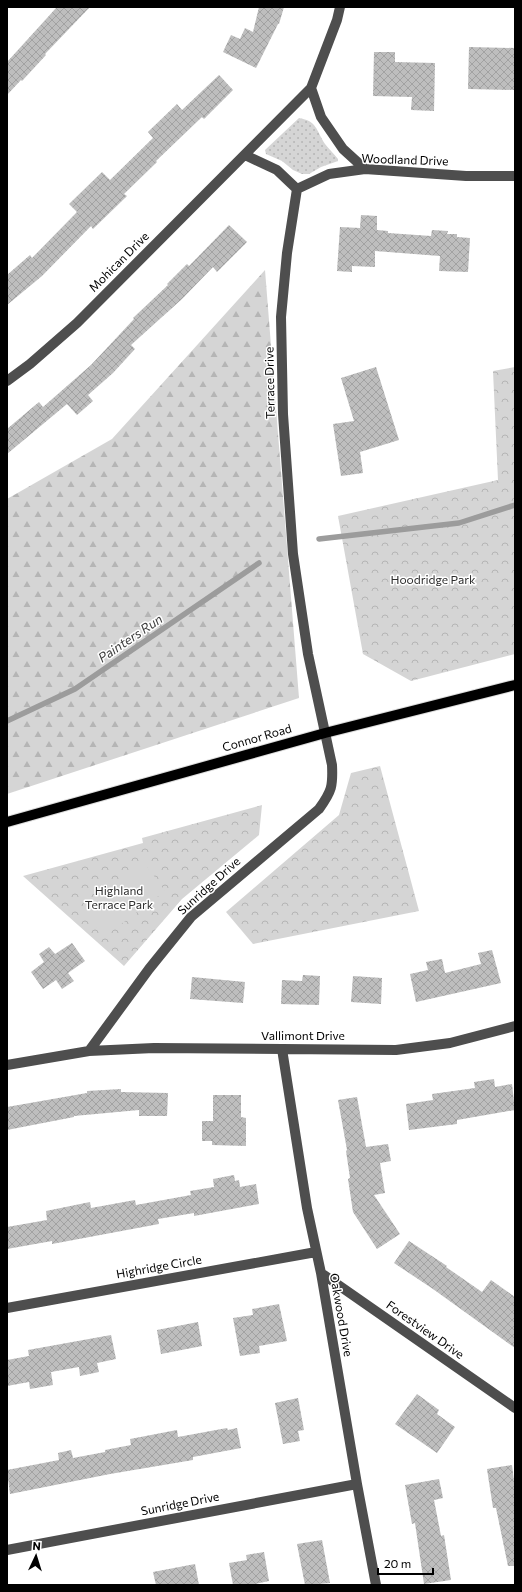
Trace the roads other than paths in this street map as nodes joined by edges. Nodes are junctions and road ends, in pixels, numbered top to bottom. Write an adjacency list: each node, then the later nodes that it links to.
1 (340, 7): 2 (street)
2 (311, 88): 3 (street); 4 (street)
3 (244, 155): 6 (street); 7 (street, Mohican Drive)
4 (365, 169): 5 (street, Woodland Drive); 6 (street, Woodland Drive)
5 (515, 176)
6 (297, 189): 9 (street, Terrace Drive)
7 (7, 381)
8 (515, 685): 9 (main road, Connor Road)
9 (325, 733): 10 (main road, Connor Road); 13 (street, Sunridge Drive)
10 (7, 822)
11 (515, 1026): 12 (street, Vallimont Drive)
12 (282, 1049): 13 (street, Vallimont Drive); 15 (street, Oakwood Drive)
13 (88, 1050): 14 (street)
14 (7, 1065)
15 (316, 1252): 16 (street, Oakwood Drive); 17 (street, Highridge Circle)
16 (321, 1273): 18 (street, Forestview Drive); 19 (street, Oakwood Drive)
17 (7, 1308)
18 (515, 1408)
19 (357, 1484): 20 (street, Sunridge Drive); 21 (street, Oakwood Drive)
20 (7, 1550)
21 (376, 1585)

